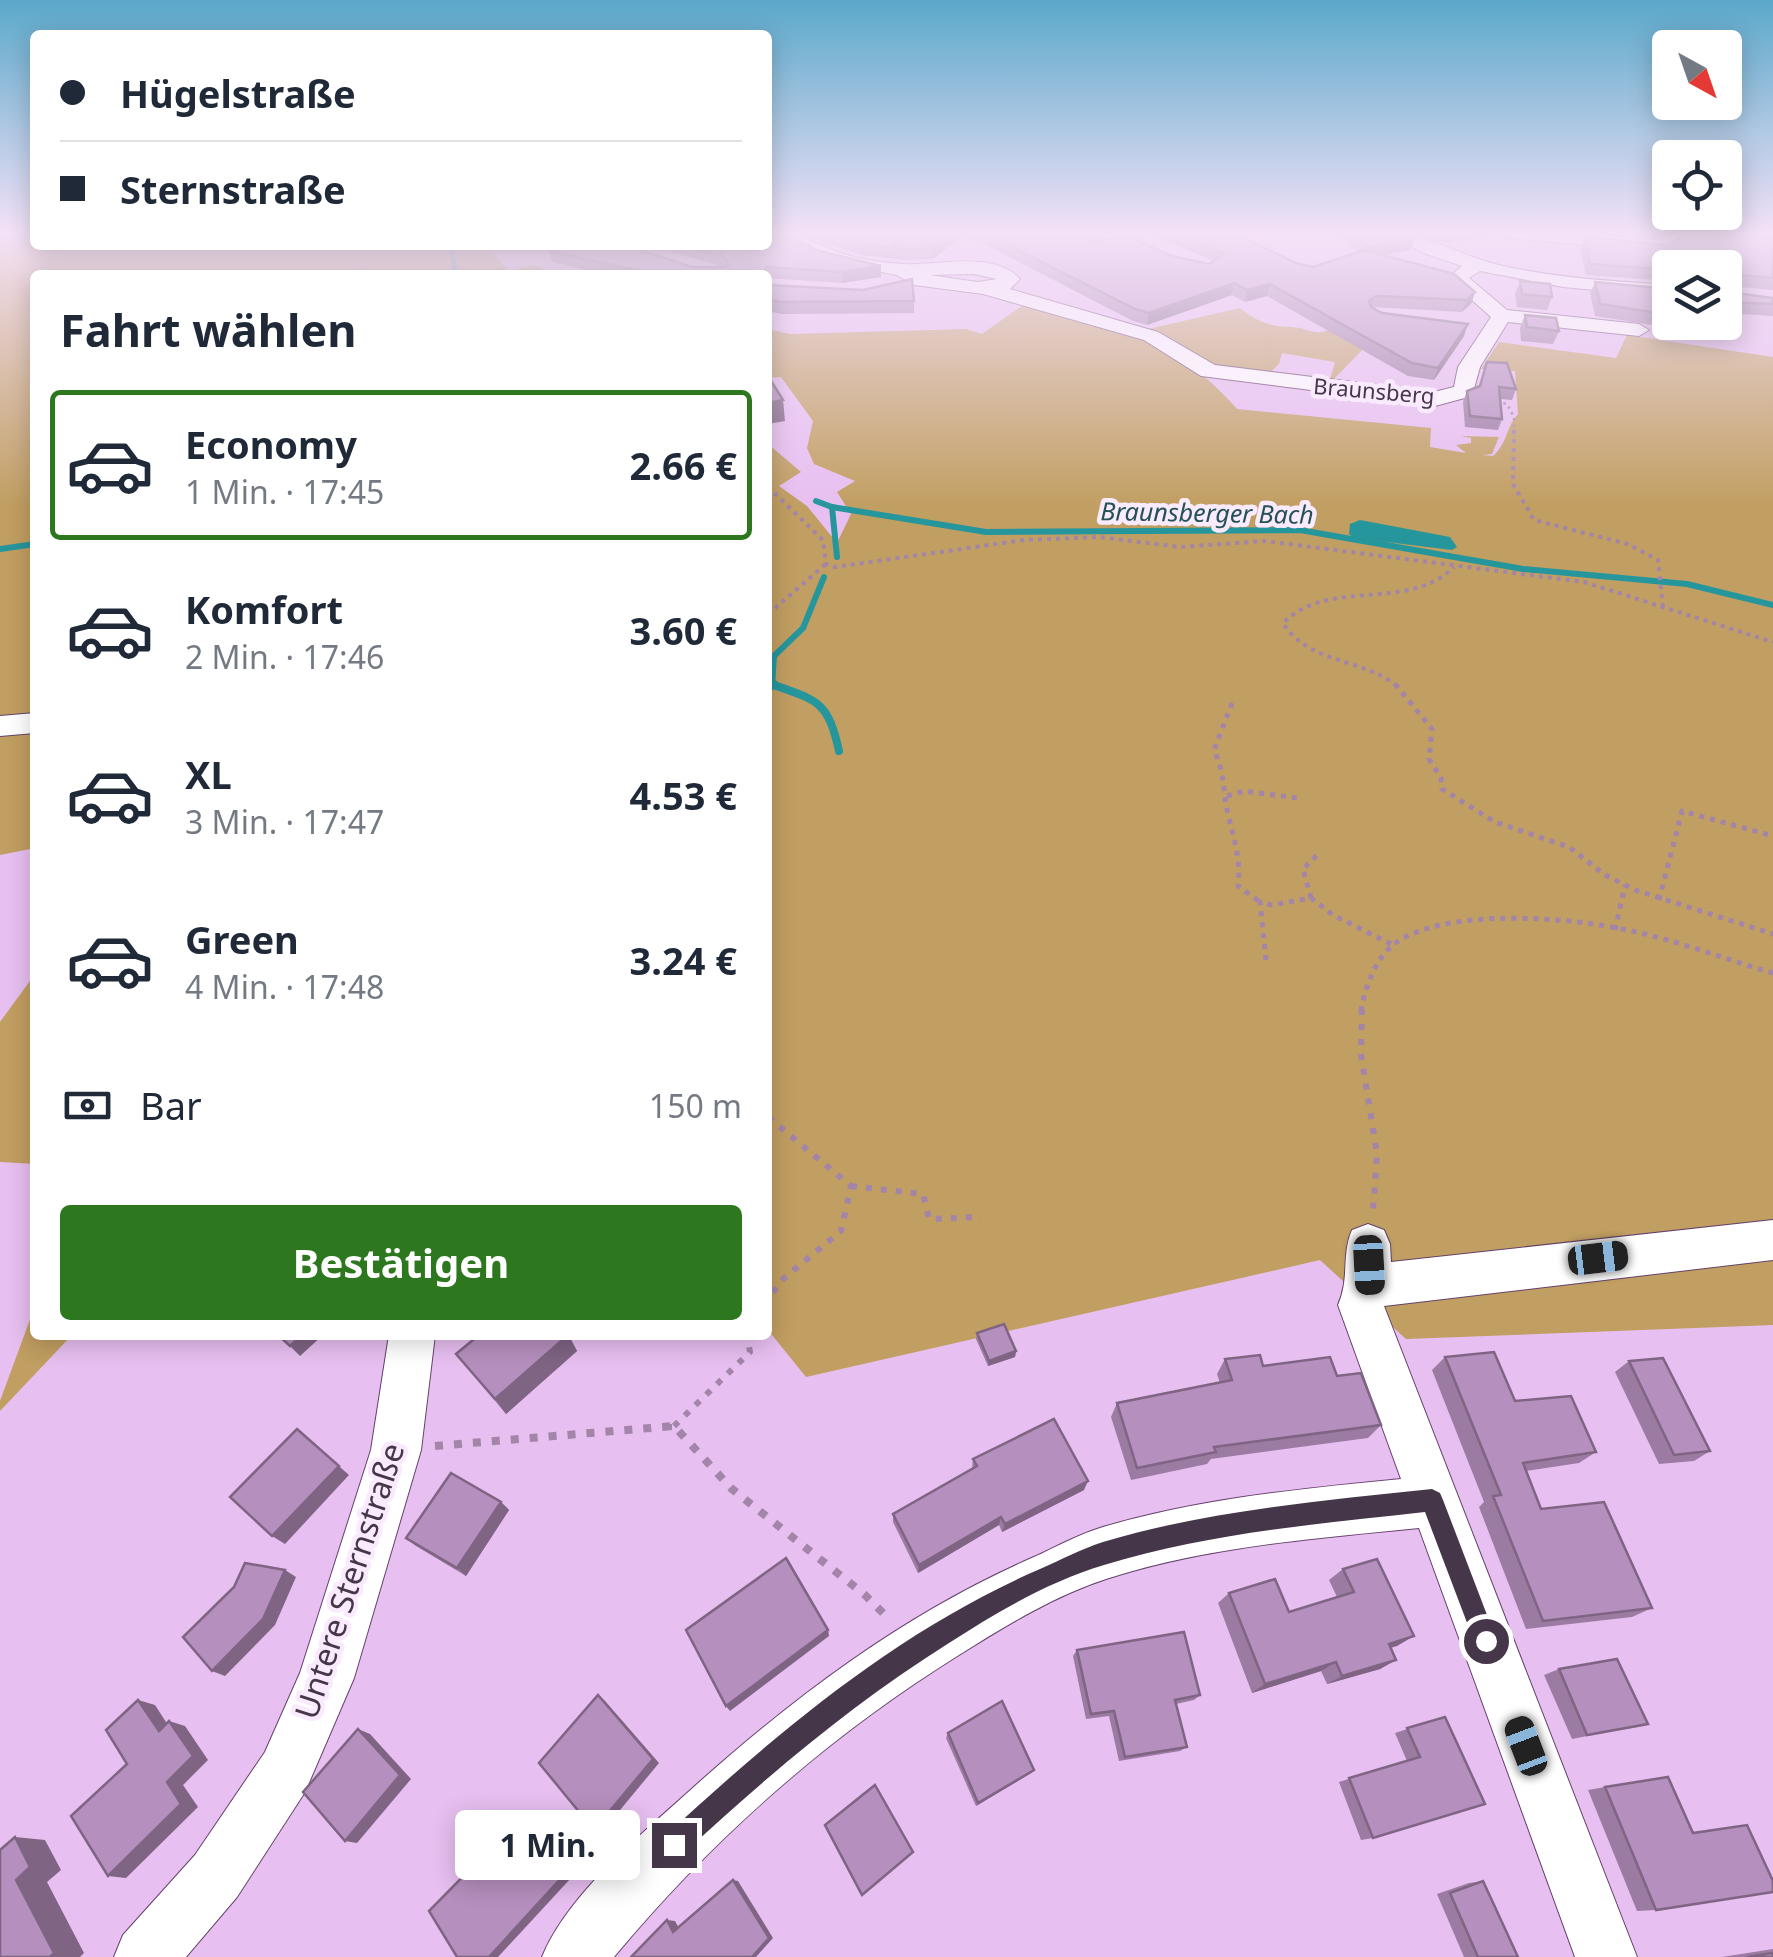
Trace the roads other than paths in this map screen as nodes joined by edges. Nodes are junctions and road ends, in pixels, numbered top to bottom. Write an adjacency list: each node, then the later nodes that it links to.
1 (1107, 324): 2 (street, Braunsberg)
2 (1497, 324)
3 (1561, 324): 4 (street)
4 (1640, 330)
5 (30, 723): 6 (street)
6 (0, 726)
7 (1773, 1240): 9 (street)
8 (411, 1340): 10 (street, Untere Sternstraße)
9 (1432, 1500): 11 (street); 12 (street)
10 (145, 1957)
11 (573, 1957)
12 (1606, 1957)

